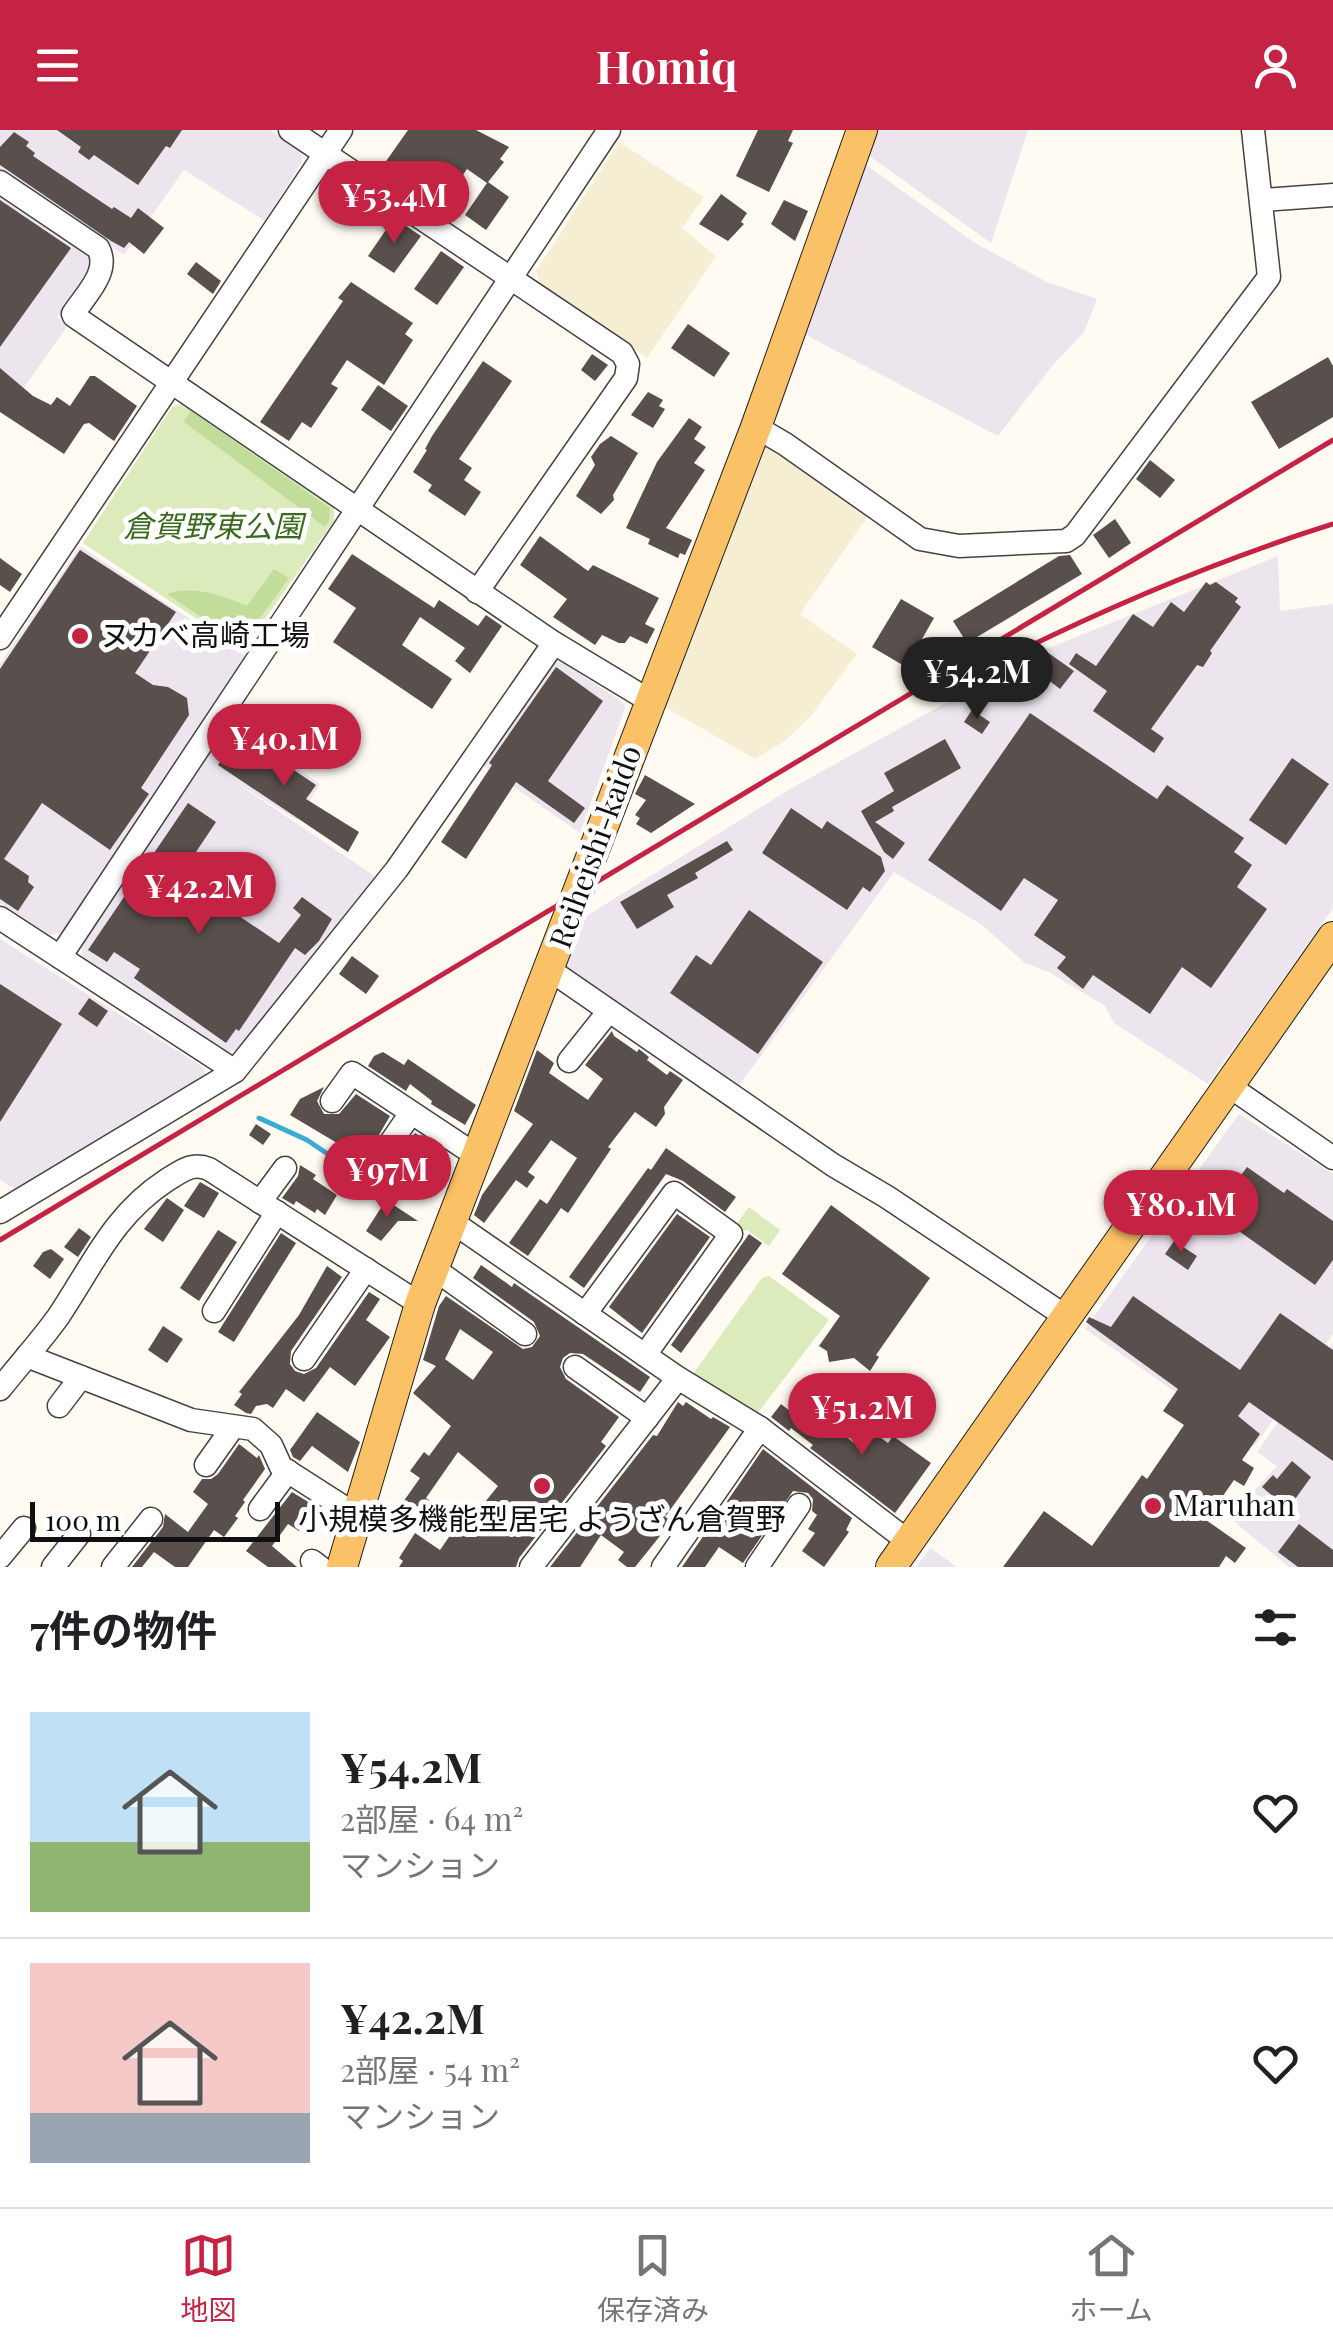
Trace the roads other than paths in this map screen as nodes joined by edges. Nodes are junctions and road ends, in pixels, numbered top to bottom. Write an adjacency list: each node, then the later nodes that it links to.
1 (290, 130): 6 (street)
2 (341, 130): 6 (street)
3 (609, 130): 10 (street)
4 (862, 130): 12 (main road, Reiheishi-kaido)
5 (1253, 130): 9 (street)
6 (325, 154): 10 (street); 11 (street)
7 (0, 182): 11 (street)
8 (1333, 195): 9 (street)
9 (1262, 200): 12 (street)
10 (511, 279): 13 (street); 14 (street)
11 (171, 384): 13 (street); 15 (street)
12 (756, 427): 18 (main road, Reiheishi-kaido)
13 (356, 509): 14 (street); 21 (street)
14 (478, 592): 17 (street)
15 (8, 607): 16 (street)
16 (0, 638)
17 (554, 643): 18 (street); 25 (street)
18 (650, 701): 22 (main road, Reiheishi-kaido)
19 (0, 918): 21 (street)
20 (1333, 937): 26 (main road)
21 (60, 957): 25 (street)
22 (550, 970): 23 (street); 30 (main road, Reiheishi-kaido)
23 (609, 1011): 24 (street); 41 (street)
24 (569, 1060)
25 (235, 1072): 34 (street)
26 (1229, 1086): 31 (street); 41 (main road)
27 (332, 1101): 28 (street)
28 (411, 1113): 29 (street); 30 (street)
29 (391, 1142)
30 (477, 1156): 35 (main road, Reiheishi-kaido)
31 (1333, 1158)
32 (285, 1168): 33 (street)
33 (268, 1207): 37 (street); 39 (street); 44 (street)
34 (0, 1212)
35 (451, 1221): 36 (main road, Reiheishi-kaido); 40 (street)
36 (434, 1268): 38 (main road, Reiheishi-kaido); 42 (street)
37 (366, 1269): 38 (street); 45 (street)
38 (420, 1304): 58 (main road, Reiheishi-kaido)
39 (214, 1311)
40 (585, 1314): 43 (street); 43 (street)
41 (1068, 1318): 62 (main road)
42 (525, 1334)
43 (644, 1354): 48 (street)
44 (27, 1356): 47 (street); 49 (street)
45 (304, 1359)
46 (575, 1368): 51 (street)
47 (81, 1377): 50 (street); 52 (street)
48 (678, 1378): 51 (street); 53 (street)
49 (0, 1389)
50 (59, 1406)
51 (647, 1418): 68 (street)
52 (233, 1427): 54 (street); 55 (street)
53 (760, 1428): 62 (street); 69 (street)
54 (206, 1465)
55 (288, 1471): 57 (street); 58 (street)
56 (799, 1505): 70 (street)
57 (260, 1510)
58 (356, 1515): 64 (main road, Reiheishi-kaido)
59 (151, 1519): 67 (street)
60 (24, 1528): 63 (street)
61 (79, 1534): 66 (street)
62 (900, 1555)
63 (0, 1558): 65 (street)
64 (324, 1565)
65 (14, 1567)
66 (53, 1567)
67 (112, 1567)
68 (531, 1567)
69 (664, 1567)
70 (757, 1567)

